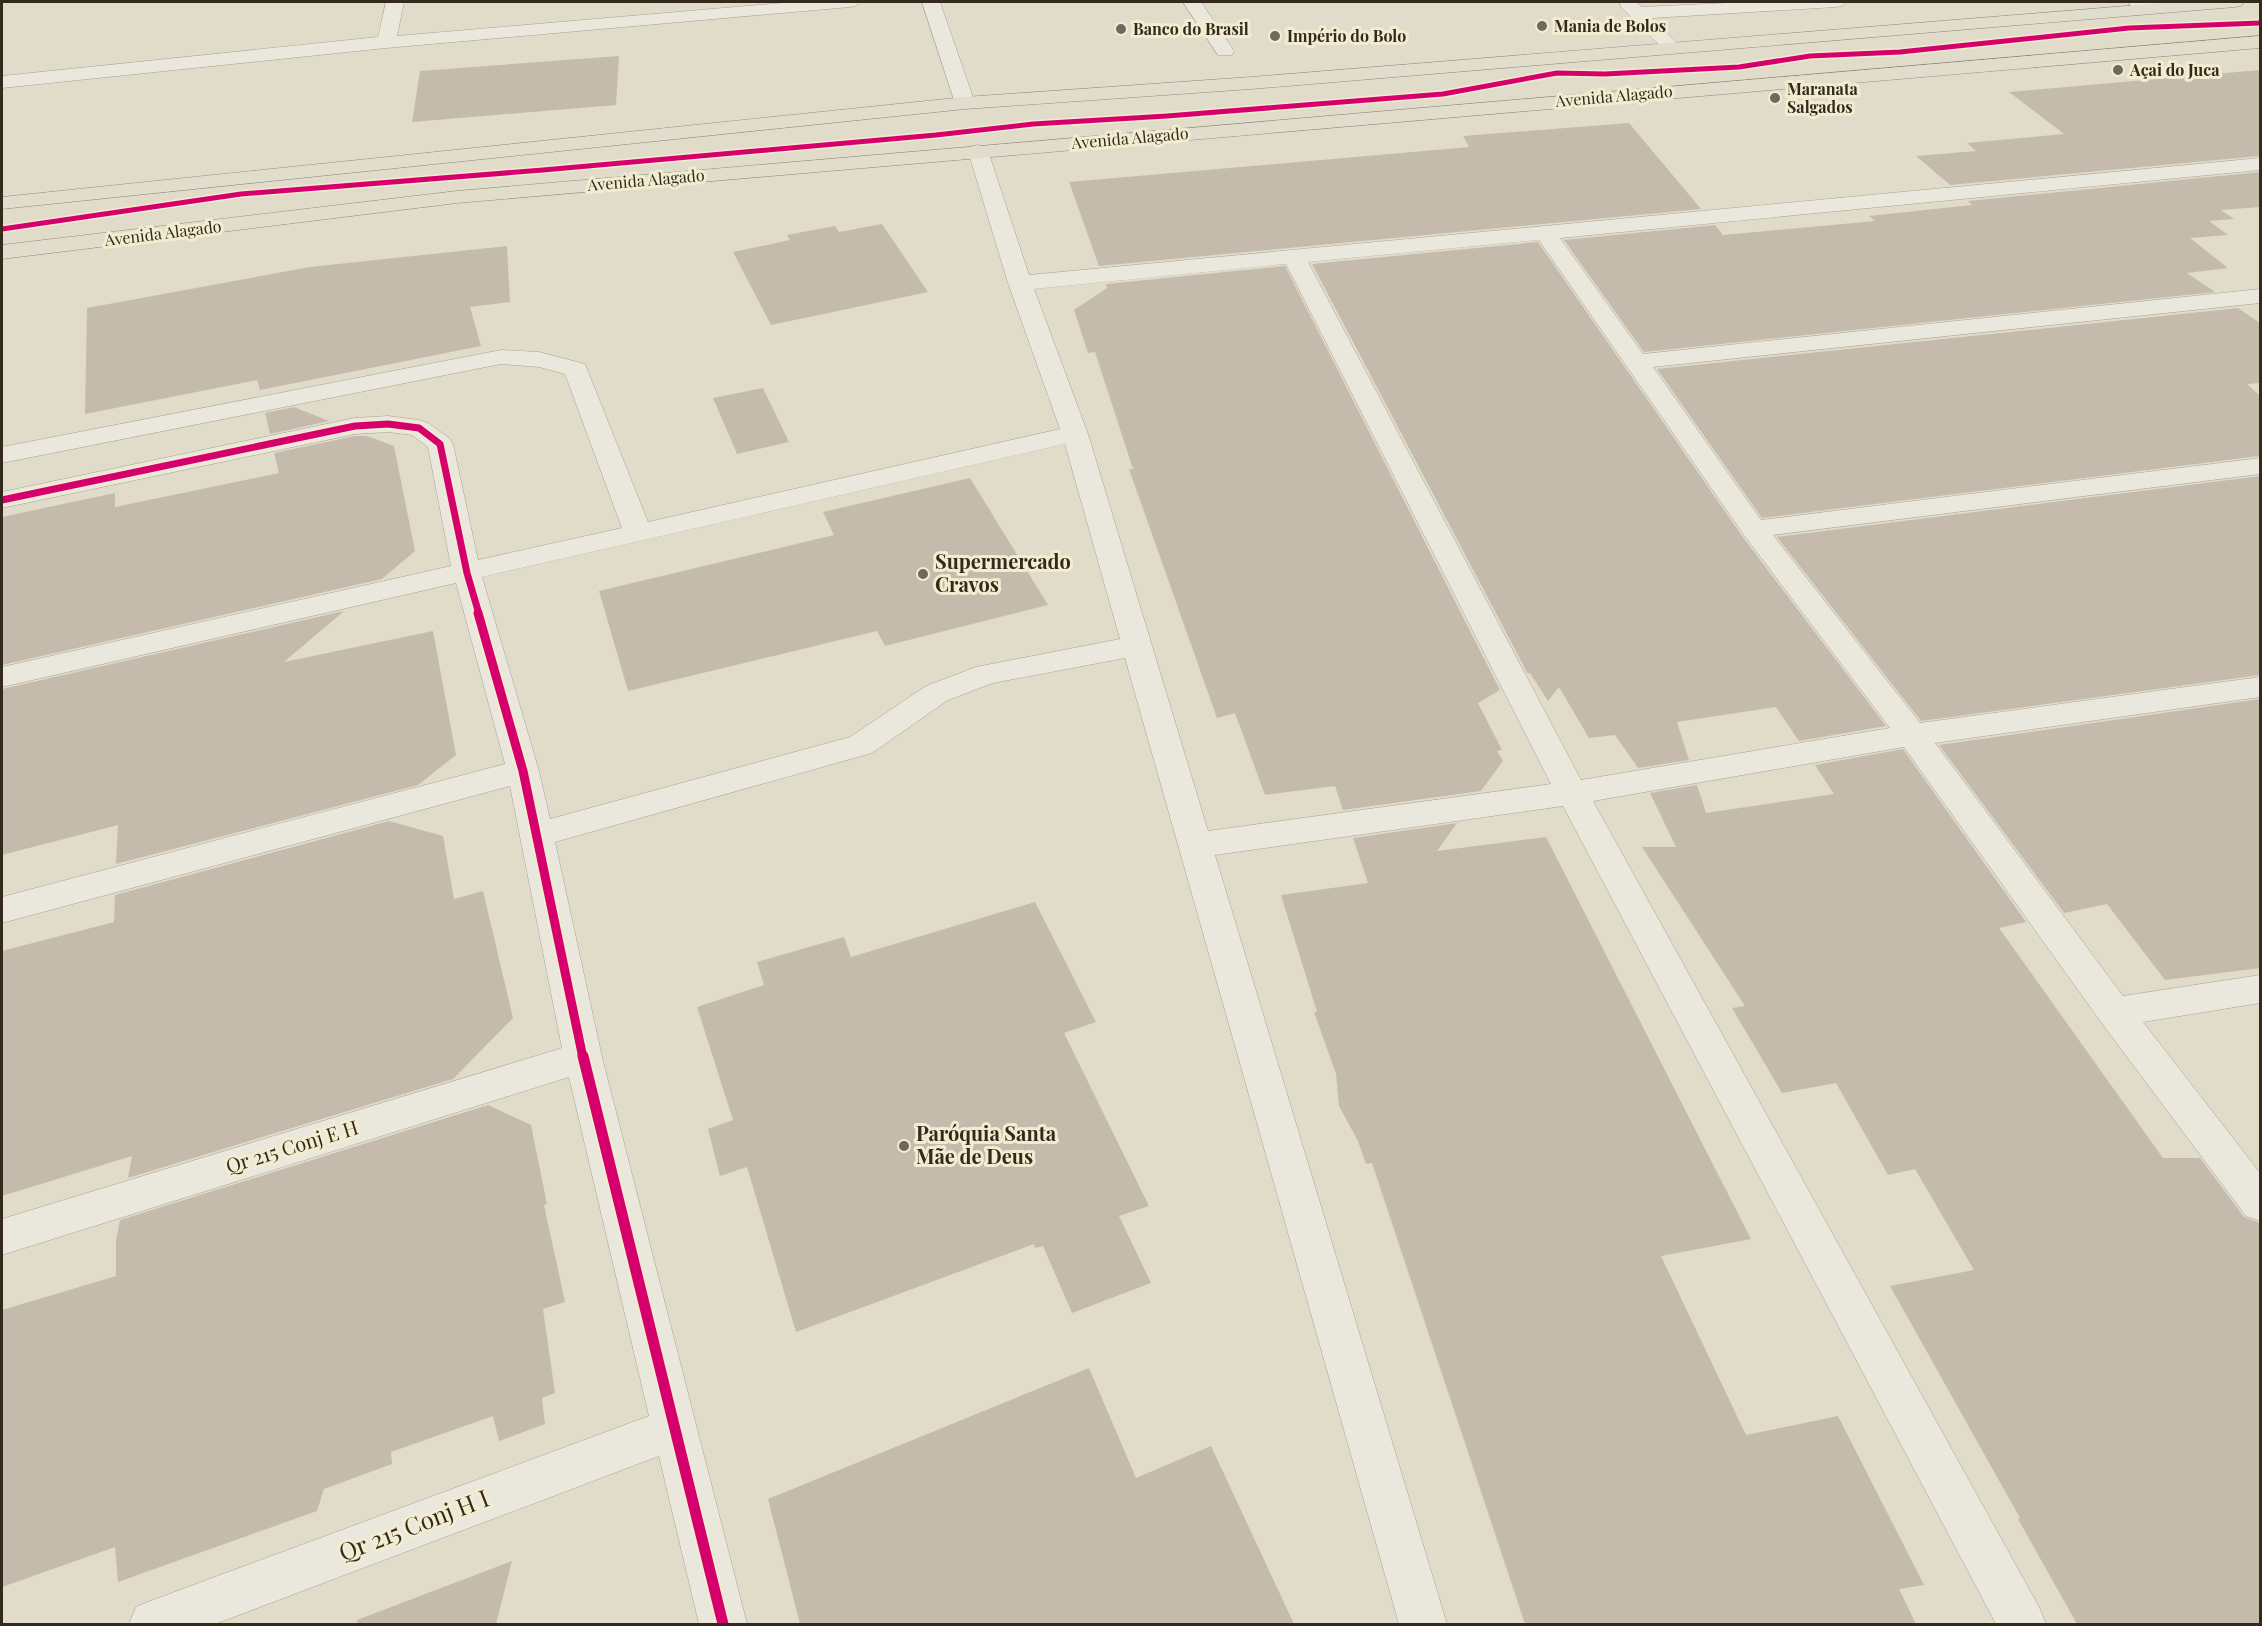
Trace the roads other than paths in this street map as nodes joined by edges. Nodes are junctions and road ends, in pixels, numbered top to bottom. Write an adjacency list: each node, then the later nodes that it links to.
1 (395, 2): 13 (street)
2 (850, 2): 13 (street)
3 (931, 2): 18 (street)
4 (1192, 2): 15 (street)
5 (1836, 2): 9 (street)
6 (2137, 2): 10 (street)
7 (2235, 2): 8 (main road)
8 (2212, 3): 10 (main road); 12 (main road)
9 (1631, 7): 14 (street)
10 (2164, 7): 11 (main road)
11 (2087, 14): 14 (main road); 16 (main road)
12 (2260, 40): 16 (main road, Avenida Alagado)
13 (386, 42): 17 (street)
14 (1673, 48): 18 (main road)
15 (1225, 51)
16 (2133, 51): 20 (main road, Avenida Alagado)
17 (2, 82)
18 (965, 103): 19 (main road)
19 (560, 147): 21 (main road); 23 (main road)
20 (978, 151): 23 (main road, Avenida Alagado); 29 (street)
21 (454, 158): 24 (main road); 25 (main road)
22 (2260, 164): 26 (street)
23 (558, 188): 24 (main road, Avenida Alagado)
24 (457, 197): 27 (main road, Avenida Alagado)
25 (2, 202)
26 (1546, 234): 28 (street); 31 (street)
27 (2, 252)
28 (1294, 257): 29 (street); 44 (street)
29 (1020, 283): 32 (street)
30 (2260, 296): 31 (street)
31 (1635, 362): 36 (street)
32 (1075, 434): 37 (street); 39 (street)
33 (2, 455): 37 (street)
34 (2260, 466): 36 (street)
35 (2, 500): 38 (street)
36 (1754, 529): 42 (street)
37 (638, 533): 38 (street)
38 (467, 573): 40 (street); 43 (street)
39 (1137, 646): 45 (street); 46 (street)
40 (2, 677)
41 (2260, 687): 42 (street)
42 (1912, 735): 44 (street); 49 (street)
43 (523, 771): 45 (street); 47 (street)
44 (1572, 793): 46 (street); 57 (street)
45 (537, 835): 50 (street)
46 (1195, 845): 56 (street)
47 (2, 910)
48 (2260, 988): 49 (street)
49 (2114, 1012): 51 (street)
50 (584, 1057): 52 (street, Qr 215 Conj E H); 53 (street)
51 (2260, 1203)
52 (2, 1237)
53 (675, 1428): 54 (street, Qr 215 Conj H I); 55 (street)
54 (153, 1624)
55 (723, 1624)
56 (1423, 1624)
57 (2022, 1624)

